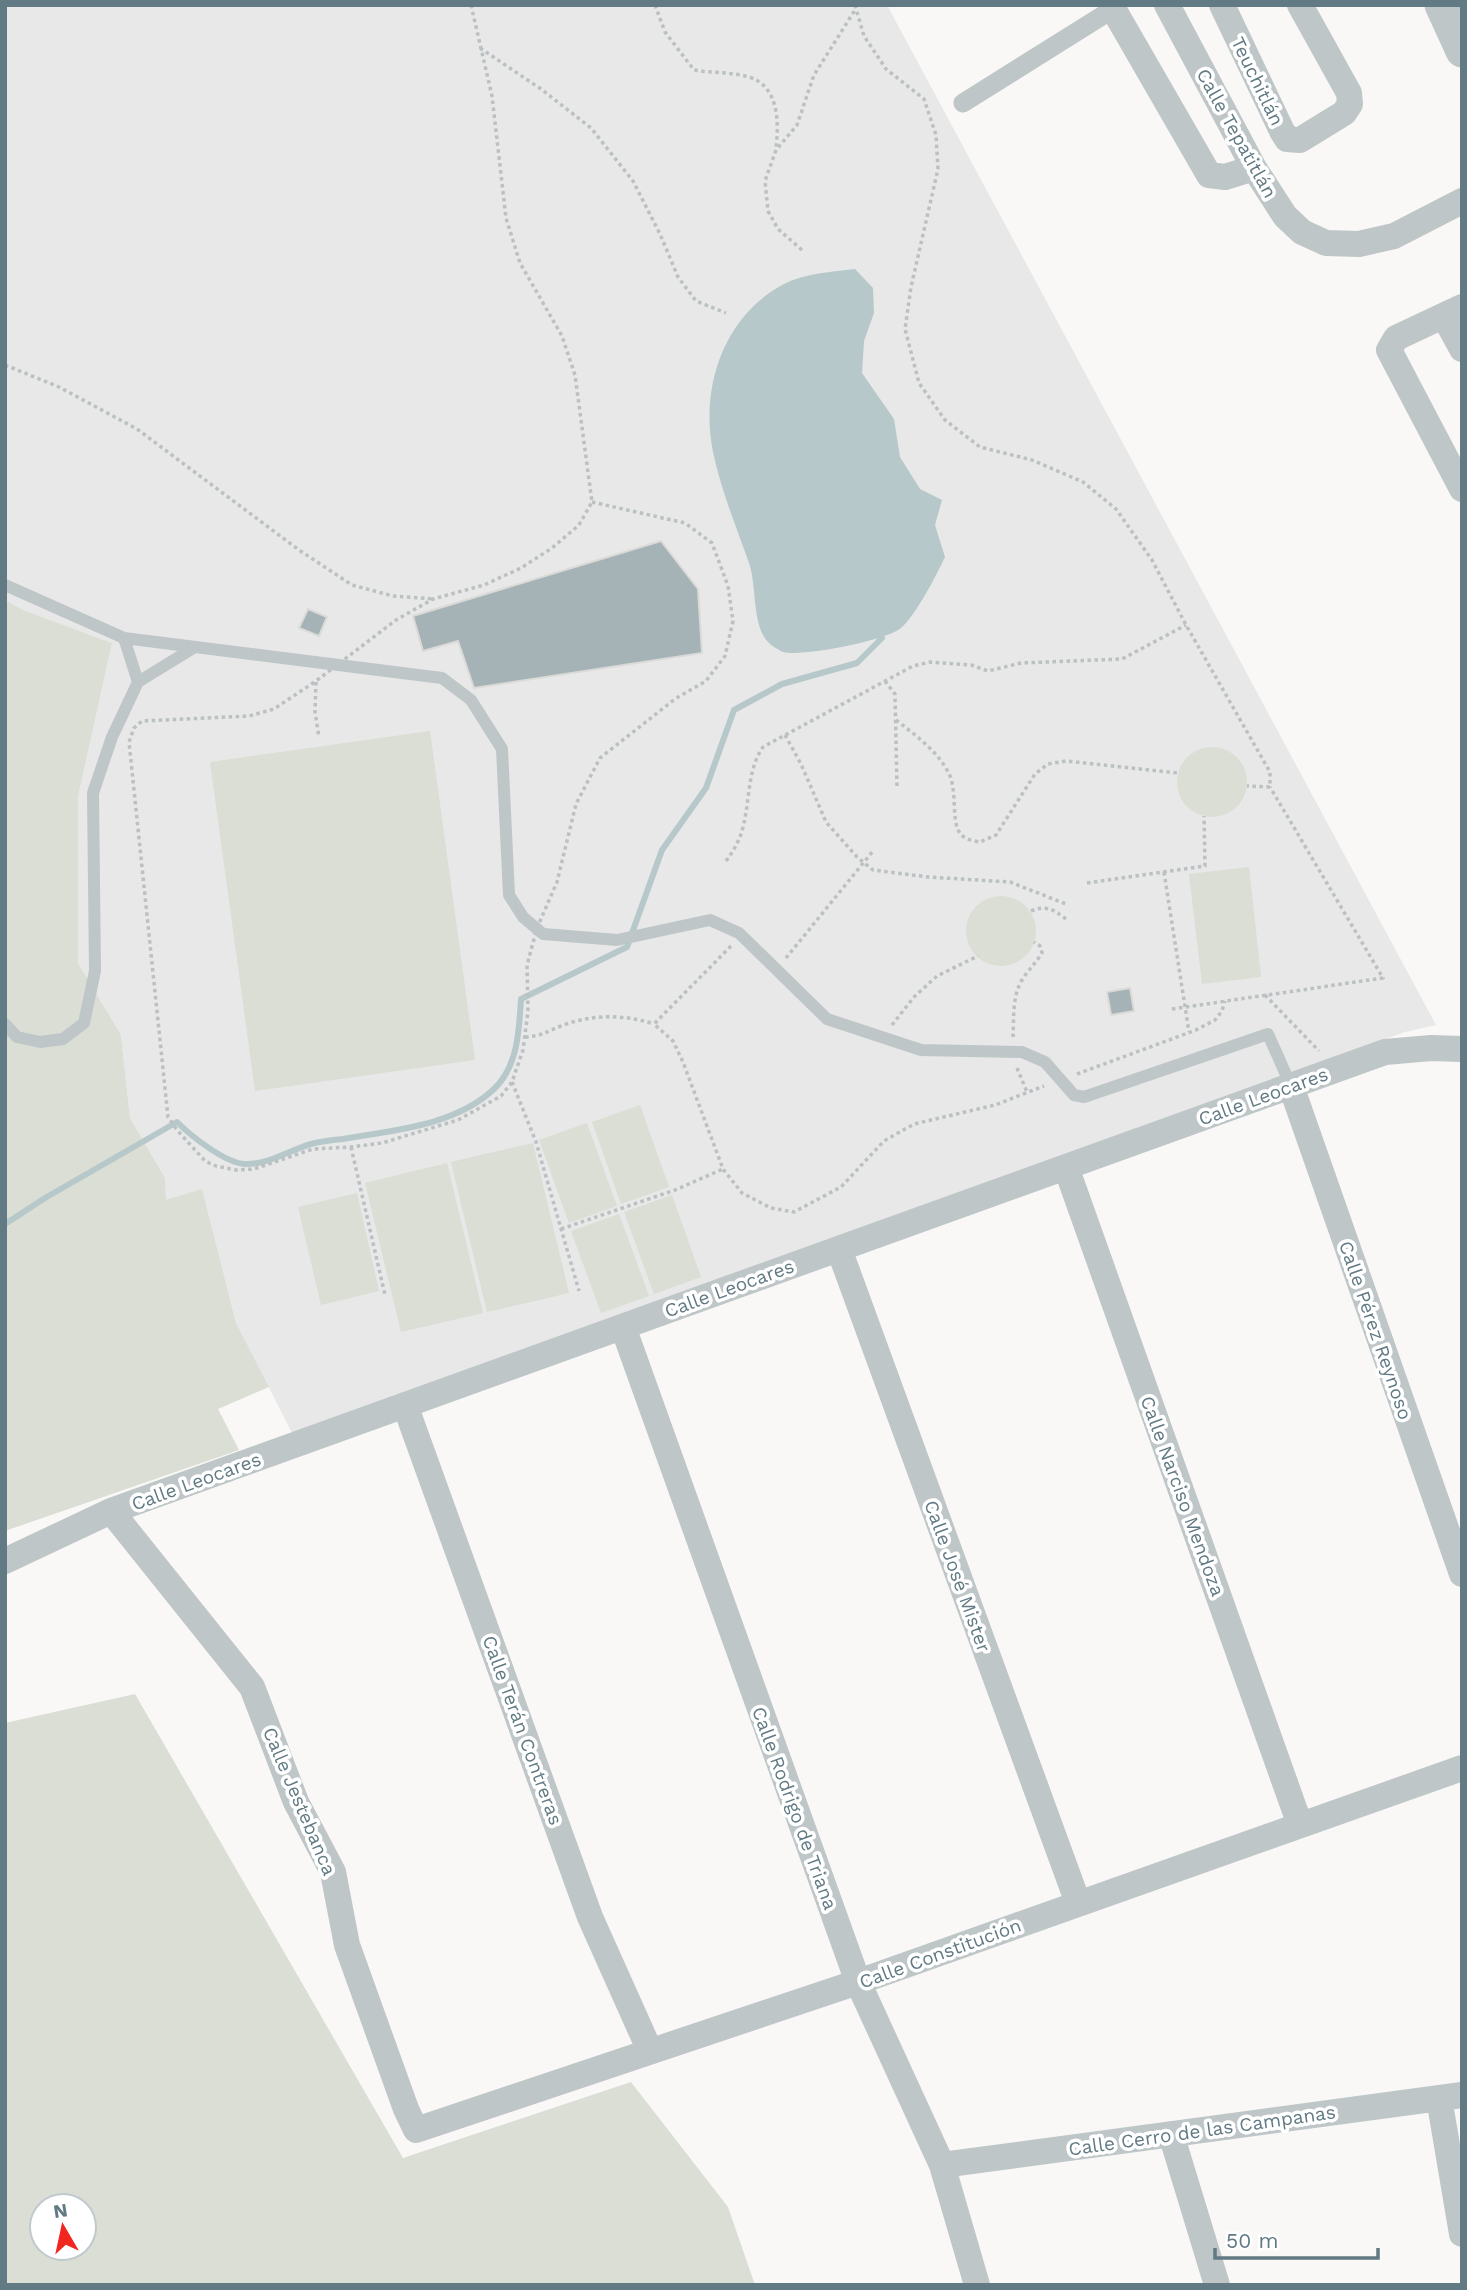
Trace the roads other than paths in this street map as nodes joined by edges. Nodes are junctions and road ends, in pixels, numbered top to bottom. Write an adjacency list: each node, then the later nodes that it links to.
1 (1167, 5): 8 (street, Calle Tepatitlán)
2 (1222, 5): 3 (street, Teuchitlán)
3 (1300, 5)
4 (1441, 5): 6 (street)
5 (1112, 7): 7 (street); 8 (street)
6 (1462, 51)
7 (963, 103)
8 (1254, 168): 9 (street, Calle Tepatitlán)
9 (1462, 201)
10 (1453, 311): 11 (street); 12 (street)
11 (1462, 349)
12 (1462, 489)
13 (5, 585): 14 (lane)
14 (124, 638): 15 (lane); 16 (lane)
15 (195, 646): 16 (lane); 19 (lane)
16 (138, 682): 17 (lane)
17 (5, 1024)
18 (1462, 1049): 19 (street, Calle Leocares)
19 (1291, 1086): 20 (street, Calle Leocares); 26 (street, Calle Pérez Reynoso)
20 (1066, 1167): 21 (street, Calle Leocares); 28 (street, Calle Narciso Mendoza)
21 (839, 1249): 22 (street, Calle Leocares); 29 (street, Calle José Mister)
22 (624, 1326): 23 (street, Calle Leocares); 30 (street, Calle Rodrigo de Triana)
23 (405, 1405): 24 (street, Calle Leocares); 31 (street, Calle Terán Contreras)
24 (111, 1511): 25 (street, Calle Leocares); 33 (street, Calle Jestebanca)
25 (5, 1561)
26 (1462, 1574)
27 (1462, 1768): 28 (street, Calle Constitución)
28 (1300, 1825): 29 (street, Calle Constitución)
29 (1078, 1903): 30 (street, Calle Constitución)
30 (858, 1982): 31 (street, Calle Constitución); 35 (street, Calle Rodrigo de Triana)
31 (650, 2051): 33 (street, Calle Constitución)
32 (1450, 2096): 34 (street, Calle Cerro de las Campanas); 36 (street)
33 (416, 2130)
34 (1171, 2134): 35 (street, Calle Cerro de las Campanas); 38 (street)
35 (942, 2165): 37 (street, Calle Rodrigo de Triana)
36 (1462, 2234)
37 (977, 2285)
38 (1217, 2285)

